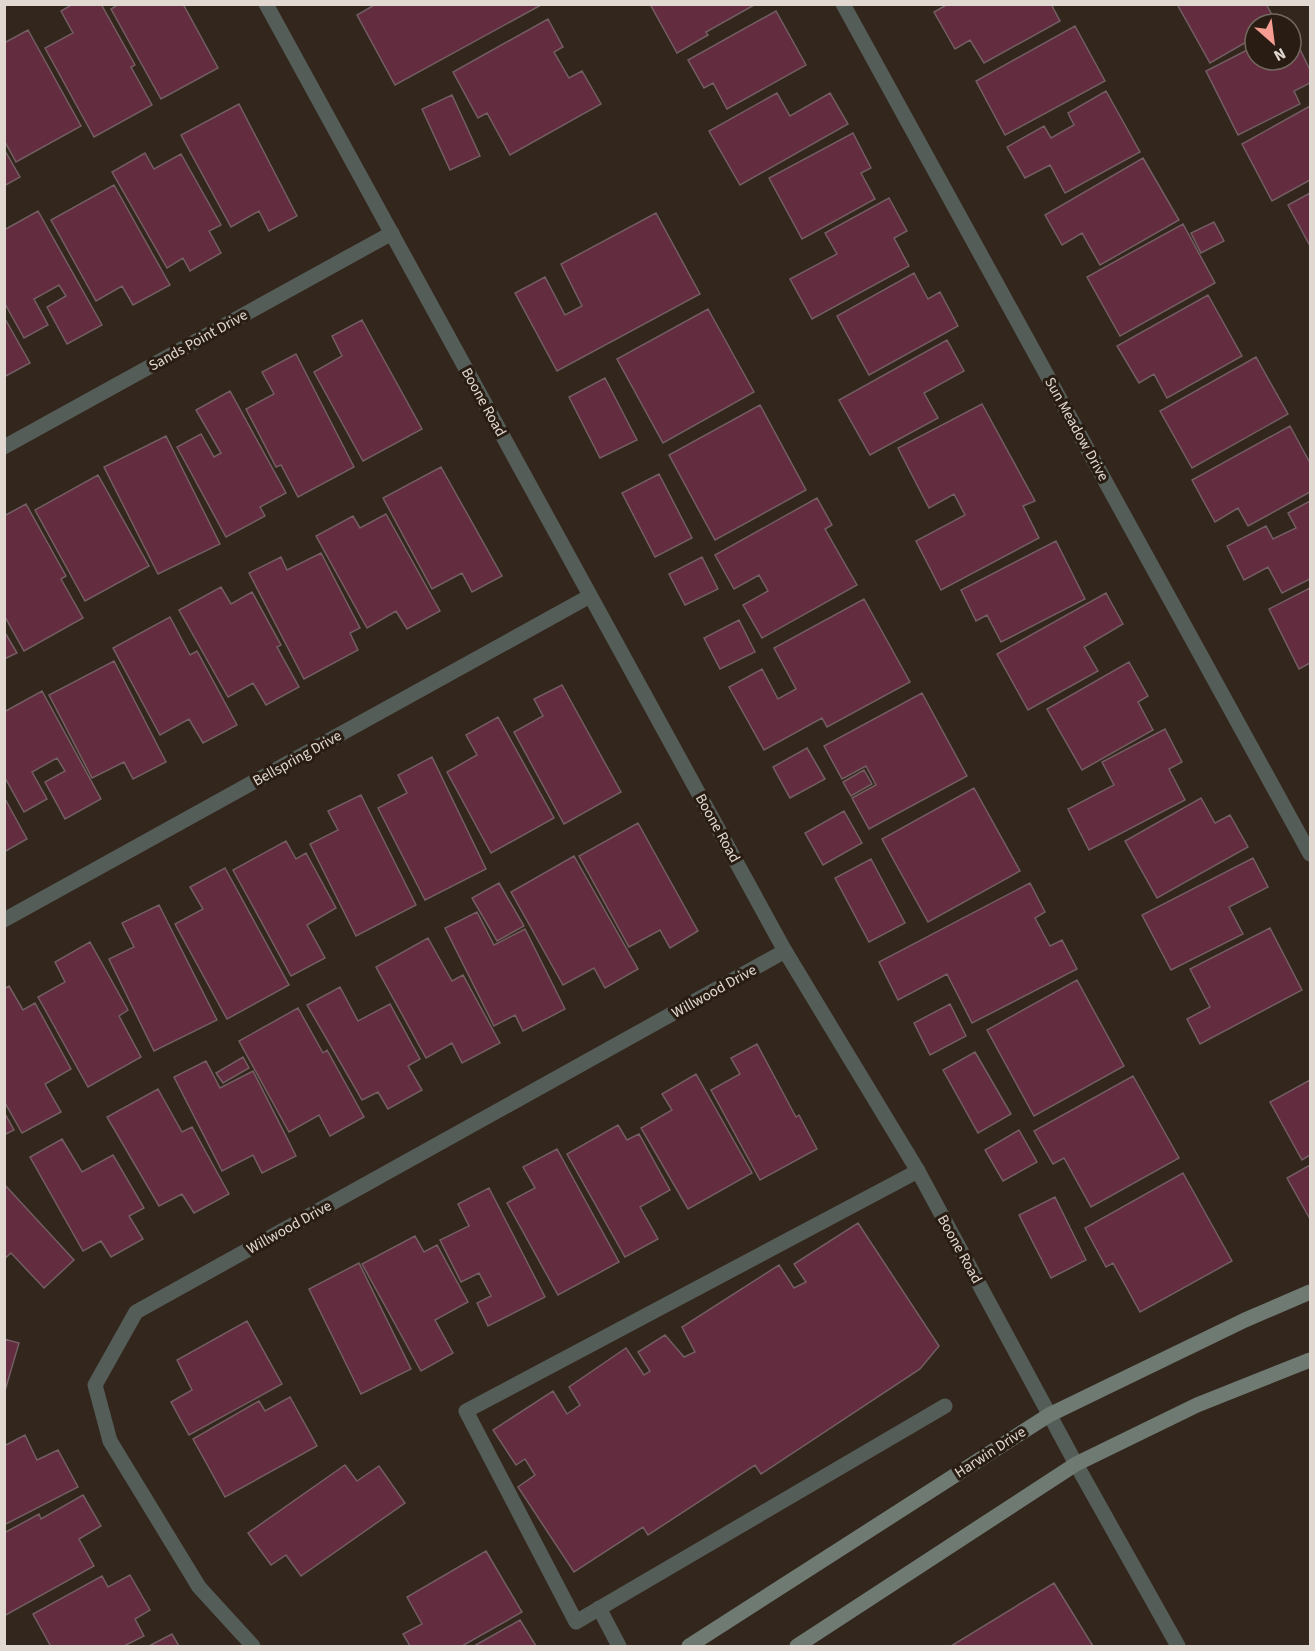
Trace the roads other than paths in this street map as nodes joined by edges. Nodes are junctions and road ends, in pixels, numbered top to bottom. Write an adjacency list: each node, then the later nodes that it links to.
1 (266, 4): 3 (street, Boone Road)
2 (843, 4): 6 (street, Sun Meadow Drive)
3 (392, 233): 4 (street, Sands Point Drive); 5 (street, Boone Road)
4 (4, 447)
5 (590, 596): 7 (street, Bellspring Drive); 8 (street, Boone Road)
6 (1311, 854)
7 (4, 920)
8 (785, 951): 9 (street, Boone Road); 16 (street, Willwood Drive)
9 (918, 1171): 13 (street, Boone Road); 15 (street)
10 (1311, 1292): 13 (main road, Harwin Drive)
11 (1311, 1360): 14 (main road)
12 (945, 1406): 15 (street)
13 (1049, 1414): 14 (street, Boone Road); 18 (main road, Harwin Drive)
14 (1076, 1464): 19 (main road); 20 (street, Boone Road)
15 (599, 1608): 17 (street)
16 (252, 1647)
17 (619, 1647)
18 (689, 1647)
19 (797, 1647)
20 (1178, 1647)

